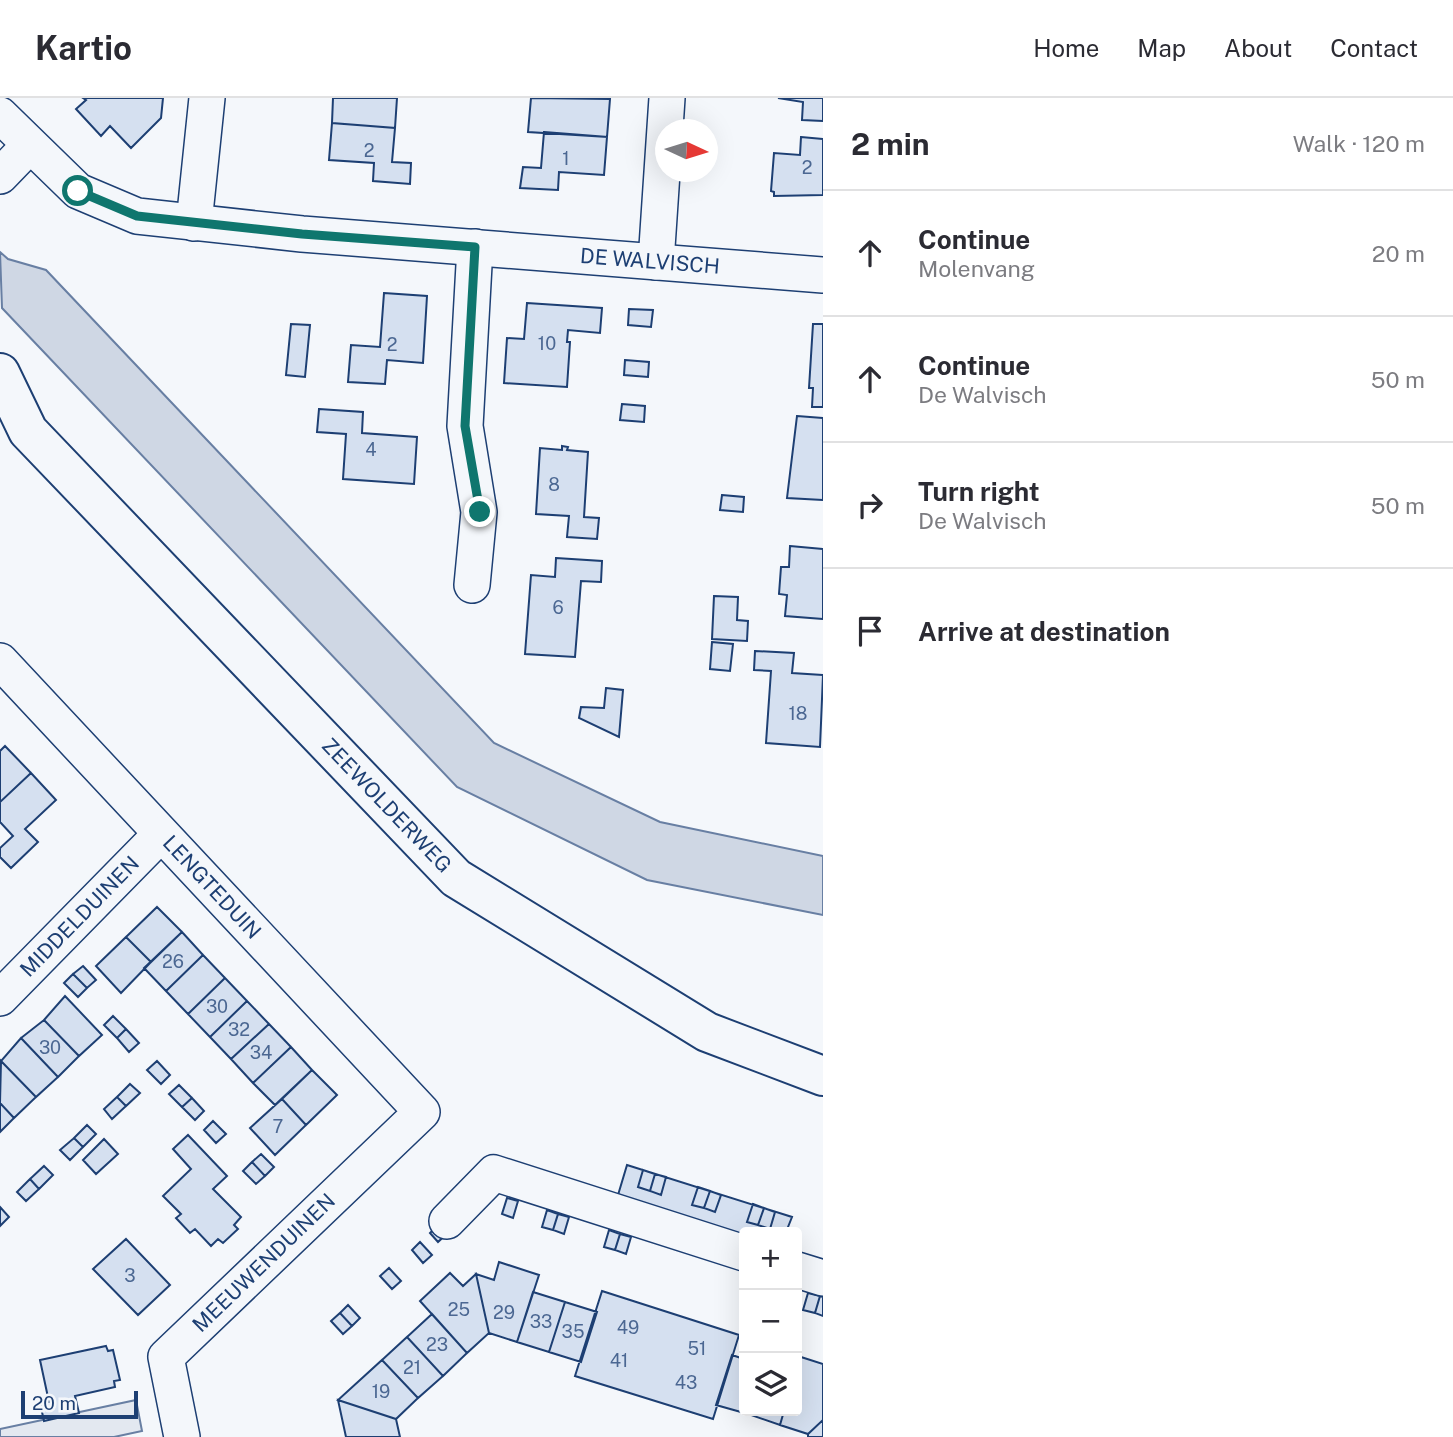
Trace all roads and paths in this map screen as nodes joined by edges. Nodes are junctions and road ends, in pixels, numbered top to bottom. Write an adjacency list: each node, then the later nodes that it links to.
1 (207, 98): 6 (street)
2 (667, 98): 8 (street)
3 (0, 115): 4 (street, DE WALVISCH)
4 (29, 146): 5 (street); 6 (street, DE WALVISCH)
5 (0, 176)
6 (194, 223): 7 (street, DE WALVISCH)
7 (475, 247): 8 (street, DE WALVISCH); 12 (street)
8 (656, 262): 9 (street, DE WALVISCH)
9 (823, 275)
10 (0, 373): 11 (main road, ZEEWOLDERWEG)
11 (14, 424): 16 (main road, ZEEWOLDERWEG)
12 (472, 585)
13 (0, 661): 14 (street, LENGTEDUIN)
14 (160, 835): 15 (street, MIDDELDUINEN); 17 (street, LENGTEDUIN)
15 (0, 998)
16 (823, 1076)
17 (422, 1112): 22 (street, MEEUWENDUINEN)
18 (447, 1221): 19 (street)
19 (739, 1251)
20 (802, 1272): 21 (street)
21 (823, 1278)
22 (182, 1437)

